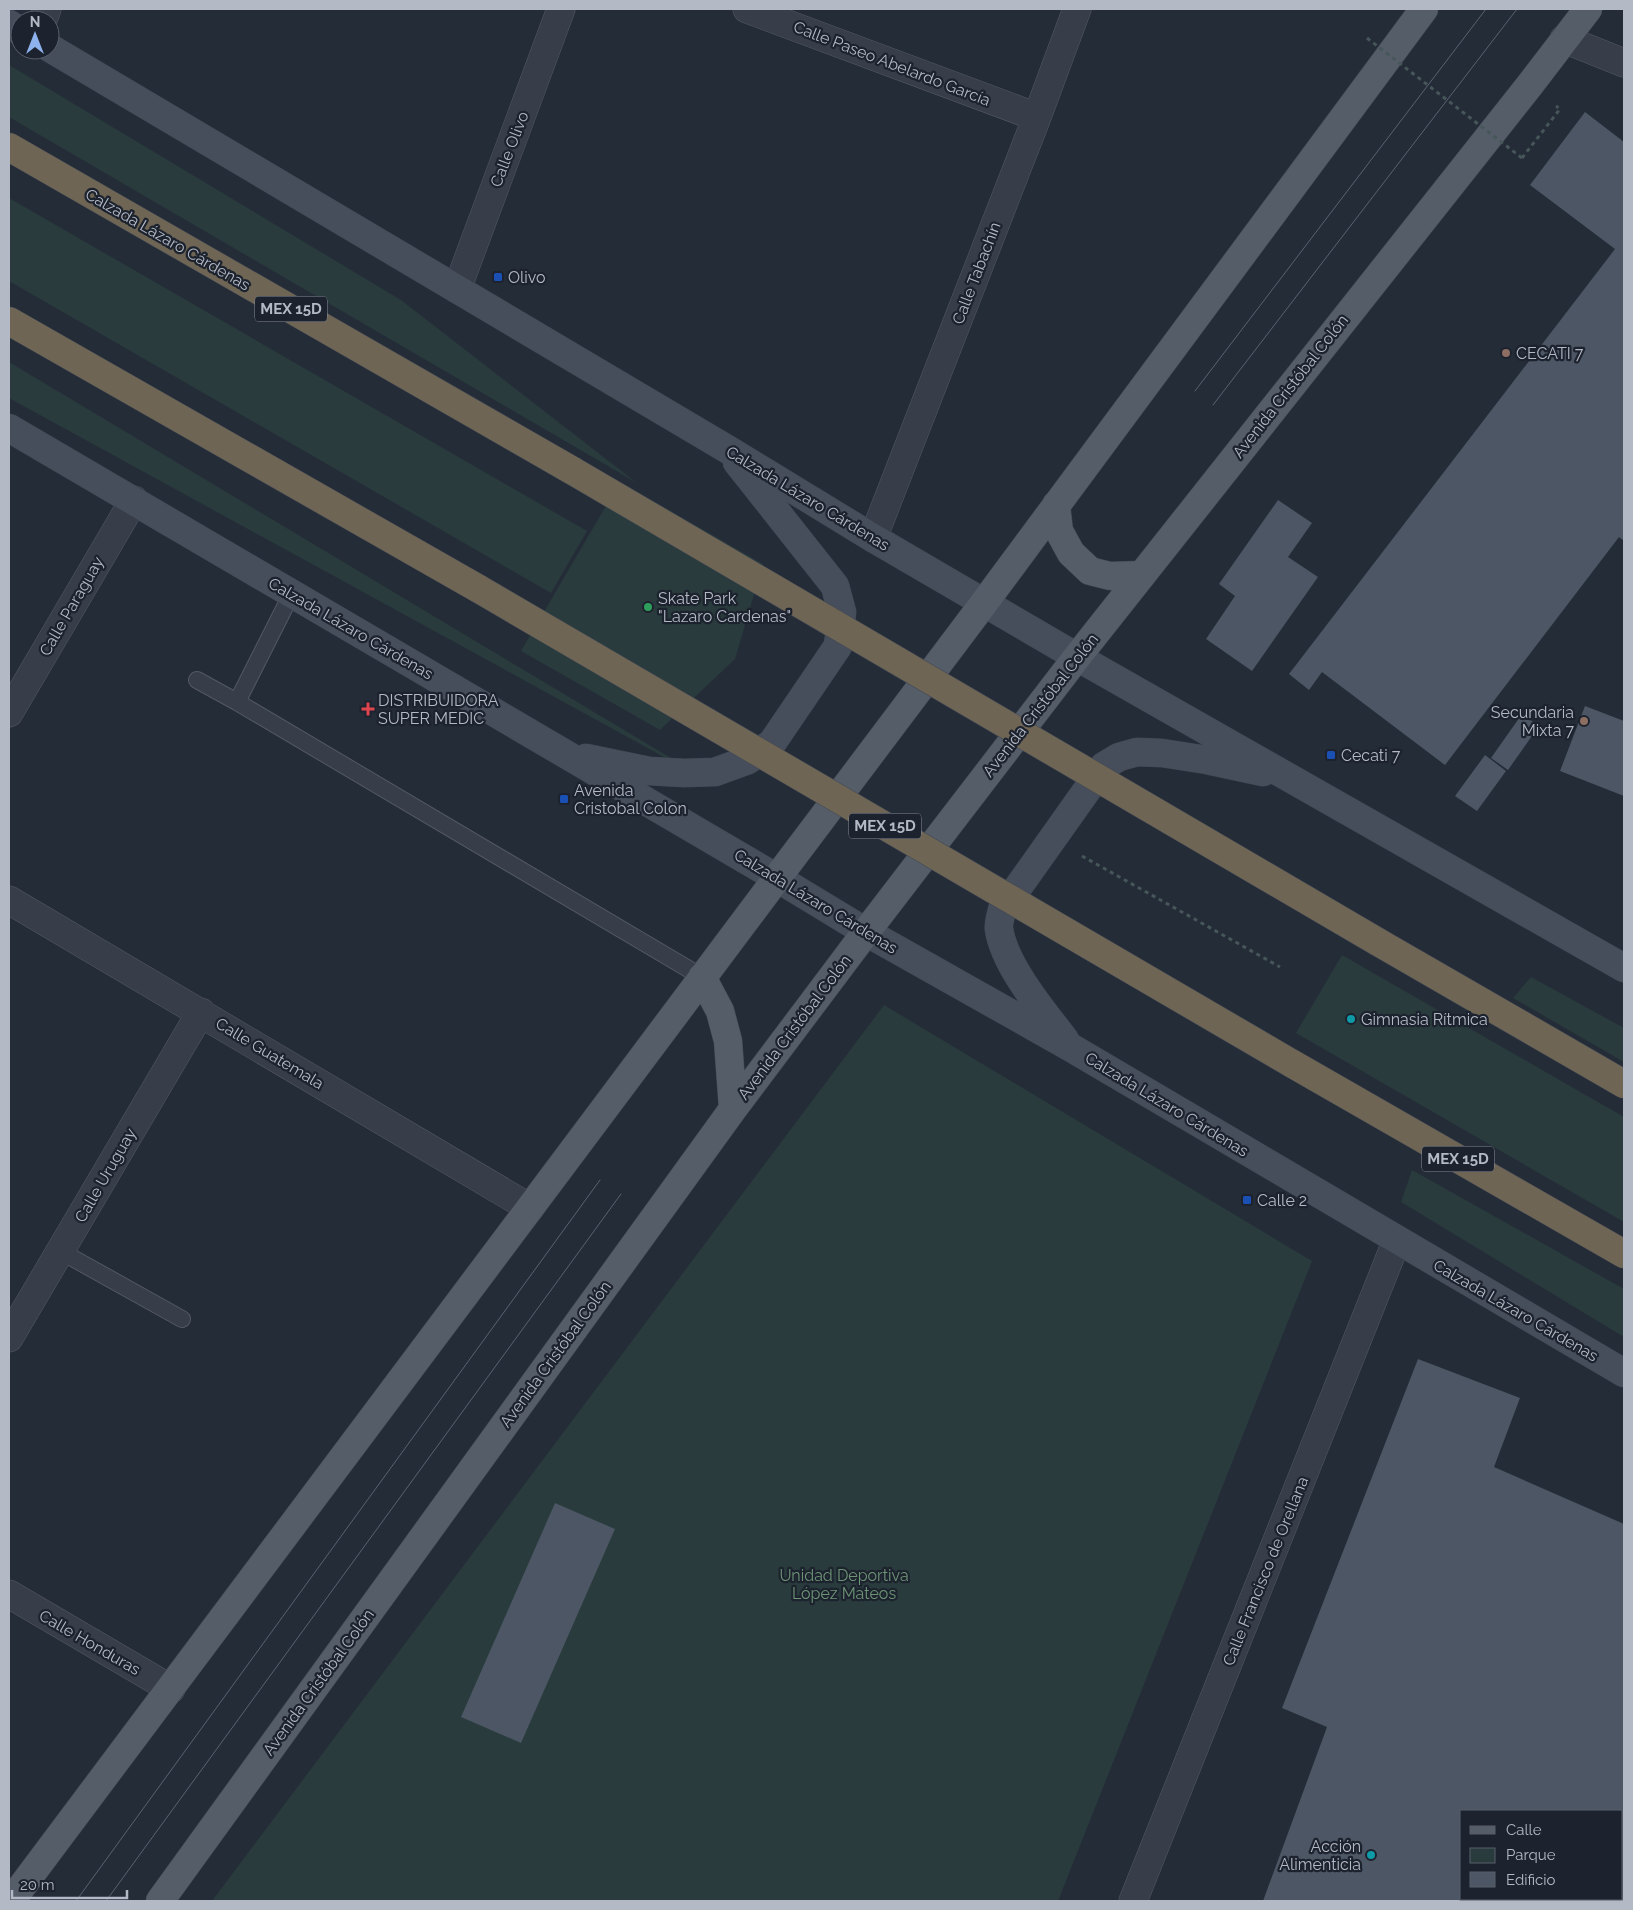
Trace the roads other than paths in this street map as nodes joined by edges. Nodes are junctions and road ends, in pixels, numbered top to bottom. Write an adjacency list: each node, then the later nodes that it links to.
1 (561, 9): 11 (street, Calle Olivo)
2 (747, 9): 9 (street, Calle Paseo Abelardo García)
3 (1077, 9): 9 (street, Calle Tabachín)
4 (1424, 9): 16 (main road)
5 (1588, 9): 6 (main road, Avenida Cristóbal Colón)
6 (1564, 39): 8 (street); 18 (main road, Avenida Cristóbal Colón)
7 (60, 54): 11 (main road, Calzada Lázaro Cárdenas)
8 (1624, 62)
9 (1036, 117): 17 (street, Calle Tabachín)
10 (9, 147): 34 (highway, Calzada Lázaro Cárdenas / MEX 15D, bridge)
11 (456, 289): 14 (main road, Calzada Lázaro Cárdenas)
12 (11, 323): 39 (highway, MEX 15D, bridge)
13 (9, 428): 15 (main road, Calzada Lázaro Cárdenas)
14 (727, 449): 17 (main road, Calzada Lázaro Cárdenas); 25 (main road)
15 (134, 500): 19 (main road, Calzada Lázaro Cárdenas); 24 (street, Calle Paraguay)
16 (1056, 505): 18 (main road); 20 (main road)
17 (873, 538): 20 (main road, Calzada Lázaro Cárdenas)
18 (1141, 575): 21 (main road, Avenida Cristóbal Colón)
19 (292, 593): 23 (lane); 25 (main road, Calzada Lázaro Cárdenas)
20 (984, 602): 21 (main road, Calzada Lázaro Cárdenas); 27 (main road)
21 (1077, 657): 26 (main road, Calzada Lázaro Cárdenas); 29 (main road, Avenida Cristóbal Colón)
22 (197, 680): 23 (lane)
23 (237, 702): 31 (lane)
24 (9, 712)
25 (565, 753): 27 (main road, Calzada Lázaro Cárdenas)
26 (1289, 778): 30 (main road, Calzada Lázaro Cárdenas); 33 (main road)
27 (776, 878): 29 (main road, Calzada Lázaro Cárdenas); 31 (main road)
28 (9, 900): 32 (street, Calle Guatemala)
29 (866, 932): 33 (main road, Calzada Lázaro Cárdenas); 35 (main road, Avenida Cristóbal Colón)
30 (1624, 968)
31 (702, 978): 35 (main road); 36 (main road)
32 (201, 1012): 36 (street, Calle Guatemala); 38 (street, Calle Uruguay)
33 (1070, 1048): 37 (main road, Calzada Lázaro Cárdenas)
34 (1624, 1084)
35 (733, 1109): 46 (main road, Avenida Cristóbal Colón)
36 (530, 1208): 44 (main road)
37 (1397, 1240): 42 (main road, Calzada Lázaro Cárdenas); 47 (street, Calle Francisco de Orellana)
38 (60, 1251): 40 (lane); 41 (street, Calle Uruguay)
39 (1624, 1254)
40 (182, 1319)
41 (9, 1338)
42 (1624, 1373)
43 (9, 1594): 44 (street, Calle Honduras)
44 (171, 1689): 45 (main road)
45 (11, 1901)
46 (160, 1901)
47 (1133, 1901)

